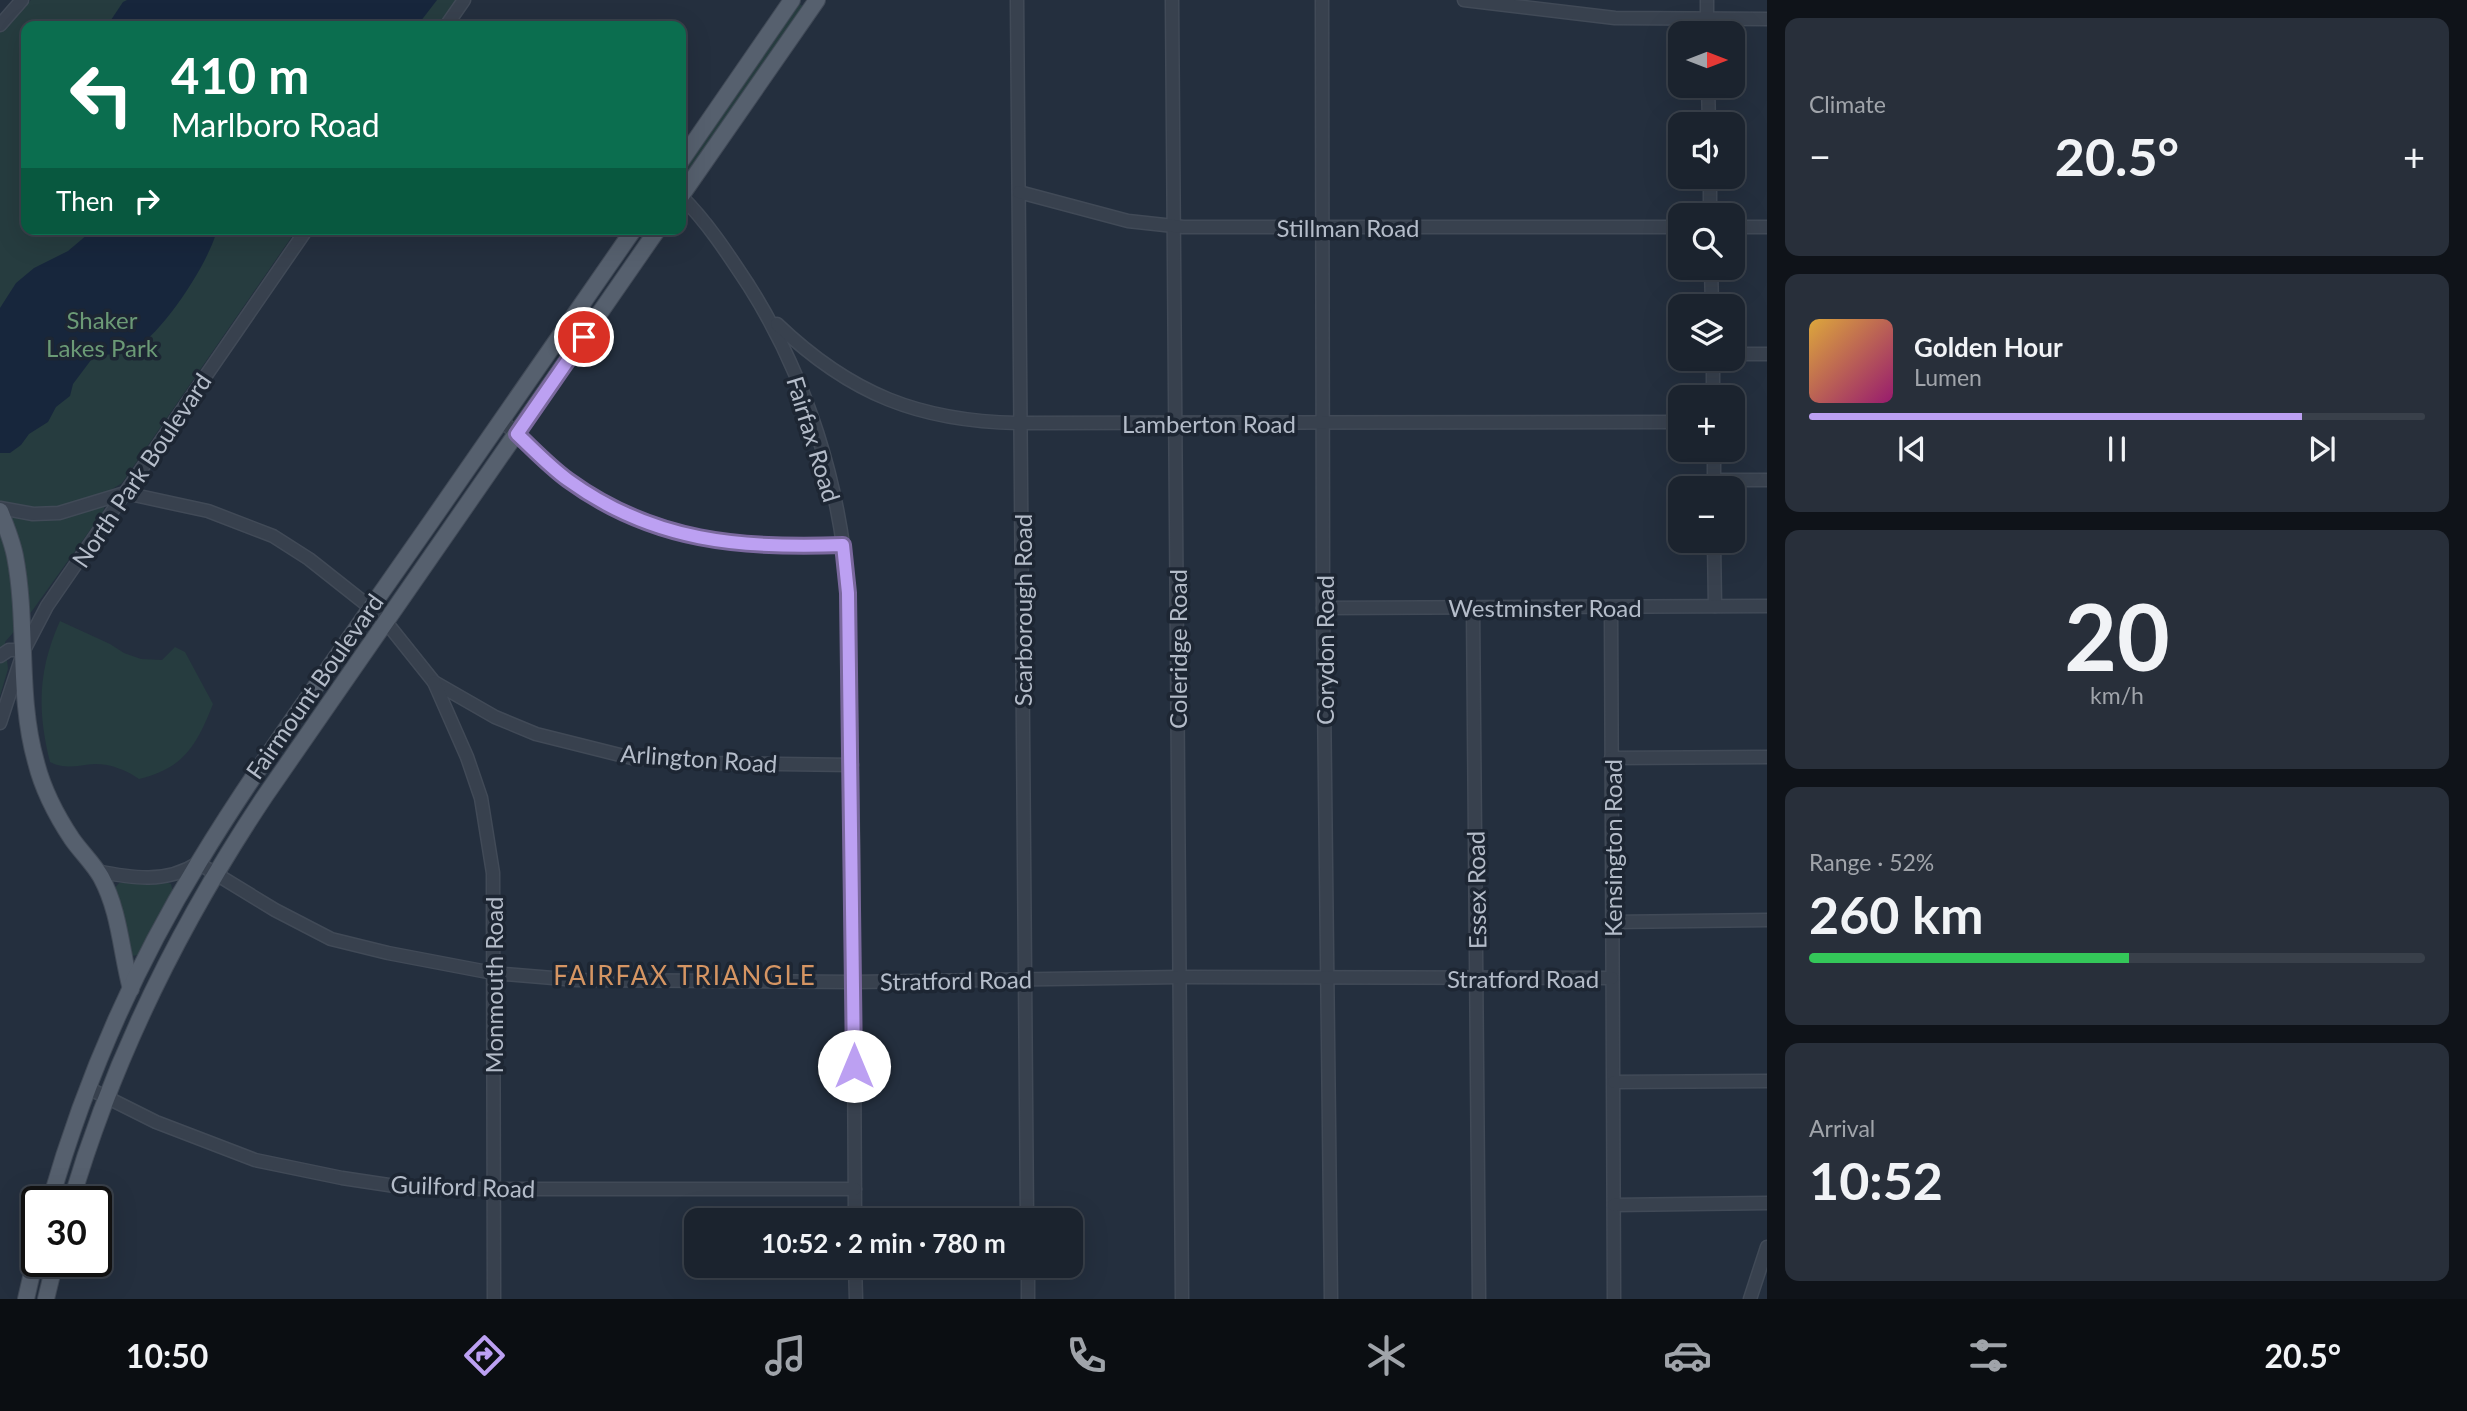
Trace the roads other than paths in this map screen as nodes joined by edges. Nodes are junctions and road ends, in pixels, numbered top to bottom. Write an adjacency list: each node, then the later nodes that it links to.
1 (22, 0): 13 (street)
2 (464, 0): 12 (street)
3 (792, 0): 14 (main road)
4 (1017, 0): 16 (street, Scarborough Road)
5 (1172, 0): 18 (street, Coleridge Road)
6 (1321, 0): 19 (street, Corydon Road)
7 (1464, 0): 10 (street)
8 (1707, 0): 10 (street)
9 (813, 1): 15 (main road)
10 (1707, 19): 11 (street)
11 (1767, 19)
12 (449, 21)
13 (0, 25)
14 (686, 154)
15 (686, 189)
16 (1020, 192): 18 (street, Stillman Road); 35 (street, Scarborough Road)
17 (686, 202): 26 (street, Fairfax Road)
18 (1175, 226): 19 (street, Stillman Road); 32 (street, Coleridge Road)
19 (1323, 227): 20 (street, Stillman Road); 33 (street, Corydon Road)
20 (1668, 227)
21 (1745, 227): 22 (street)
22 (1767, 227)
23 (303, 235): 39 (street, North Park Boulevard)
24 (630, 235): 31 (main road, Fairmount Boulevard)
25 (654, 235): 36 (main road, Fairmount Boulevard)
26 (769, 317): 29 (street, Lamberton Road); 30 (street, Fairfax Road)
27 (1745, 354): 28 (street)
28 (1767, 354)
29 (812, 356): 30 (street); 35 (street, Lamberton Road)
30 (794, 373): 41 (street, Fairfax Road)
31 (501, 420): 36 (street); 45 (main road, Fairmount Boulevard)
32 (1175, 422): 33 (street, Lamberton Road); 35 (street, Lamberton Road); 63 (street, Coleridge Road)
33 (1324, 422): 34 (street, Lamberton Road); 46 (street, Corydon Road)
34 (1668, 422)
35 (1021, 423): 64 (street, Scarborough Road)
36 (517, 434): 41 (street); 49 (main road, Fairmount Boulevard)
37 (1767, 480): 38 (street)
38 (1745, 482)
39 (125, 493): 40 (street, Arlington Road); 45 (street, Arlington Road); 50 (street, North Park Boulevard)
40 (0, 510): 50 (main road)
41 (843, 545): 56 (street, Fairfax Road)
42 (1714, 553): 43 (street)
43 (1714, 606): 44 (street, Westminster Road); 48 (street, Westminster Road)
44 (1767, 606)
45 (371, 608): 49 (street, Arlington Road); 57 (main road, Fairmount Boulevard)
46 (1323, 608): 47 (street, Westminster Road); 65 (street, Corydon Road)
47 (1472, 608): 48 (street, Westminster Road); 66 (street, Essex Road)
48 (1611, 608): 55 (street, Kensington Road)
49 (386, 622): 52 (street, Arlington Road); 59 (main road, Fairmount Boulevard)
50 (24, 650): 51 (street); 53 (street, North Park Boulevard); 58 (main road)
51 (0, 656)
52 (433, 682): 56 (street, Arlington Road); 62 (street, Monmouth Road)
53 (0, 723)
54 (1767, 757): 55 (street)
55 (1611, 758): 61 (street, Kensington Road)
56 (852, 765): 68 (street, Fairfax Road)
57 (198, 863): 58 (street); 59 (street, Stratford Road); 69 (main road, Fairmount Boulevard)
58 (96, 871): 69 (main road)
59 (215, 874): 62 (street, Stratford Road); 70 (main road, Fairmount Boulevard)
60 (1767, 920): 61 (street)
61 (1612, 922): 67 (street, Kensington Road)
62 (493, 973): 68 (street, Stratford Road); 77 (street, Monmouth Road)
63 (1180, 977): 64 (street, Stratford Road); 65 (street, Stratford Road); 93 (street, Coleridge Road)
64 (1025, 978): 68 (street, Stratford Road); 82 (street, Scarborough Road)
65 (1328, 978): 66 (street, Stratford Road); 94 (street, Corydon Road)
66 (1477, 978): 67 (street, Stratford Road); 95 (street, Essex Road)
67 (1612, 978): 72 (street, Kensington Road)
68 (854, 982): 78 (street, Fairfax Road)
69 (131, 988): 70 (main road); 73 (main road, Fairmount Boulevard)
70 (143, 1010): 74 (main road, Fairmount Boulevard)
71 (1767, 1081): 72 (street)
72 (1614, 1082): 80 (street, Kensington Road)
73 (89, 1088): 74 (street, Guilford Road); 75 (main road, Fairmount Boulevard)
74 (106, 1098): 76 (main road, Fairmount Boulevard); 77 (street, Guilford Road)
75 (55, 1186)
76 (76, 1186)
77 (493, 1189): 78 (street, Guilford Road); 90 (street, Monmouth Road)
78 (855, 1189): 81 (street, Fairfax Road)
79 (1767, 1203): 80 (street)
80 (1614, 1205): 96 (street, Kensington Road)
81 (855, 1208)
82 (1027, 1208)
83 (1767, 1247): 97 (street)
84 (31, 1277): 88 (main road)
85 (52, 1277): 89 (main road)
86 (855, 1278): 91 (street)
87 (1028, 1278): 92 (street)
88 (26, 1299)
89 (47, 1299)
90 (494, 1299)
91 (856, 1299)
92 (1028, 1299)
93 (1182, 1299)
94 (1331, 1299)
95 (1479, 1299)
96 (1614, 1299)
97 (1750, 1299)

